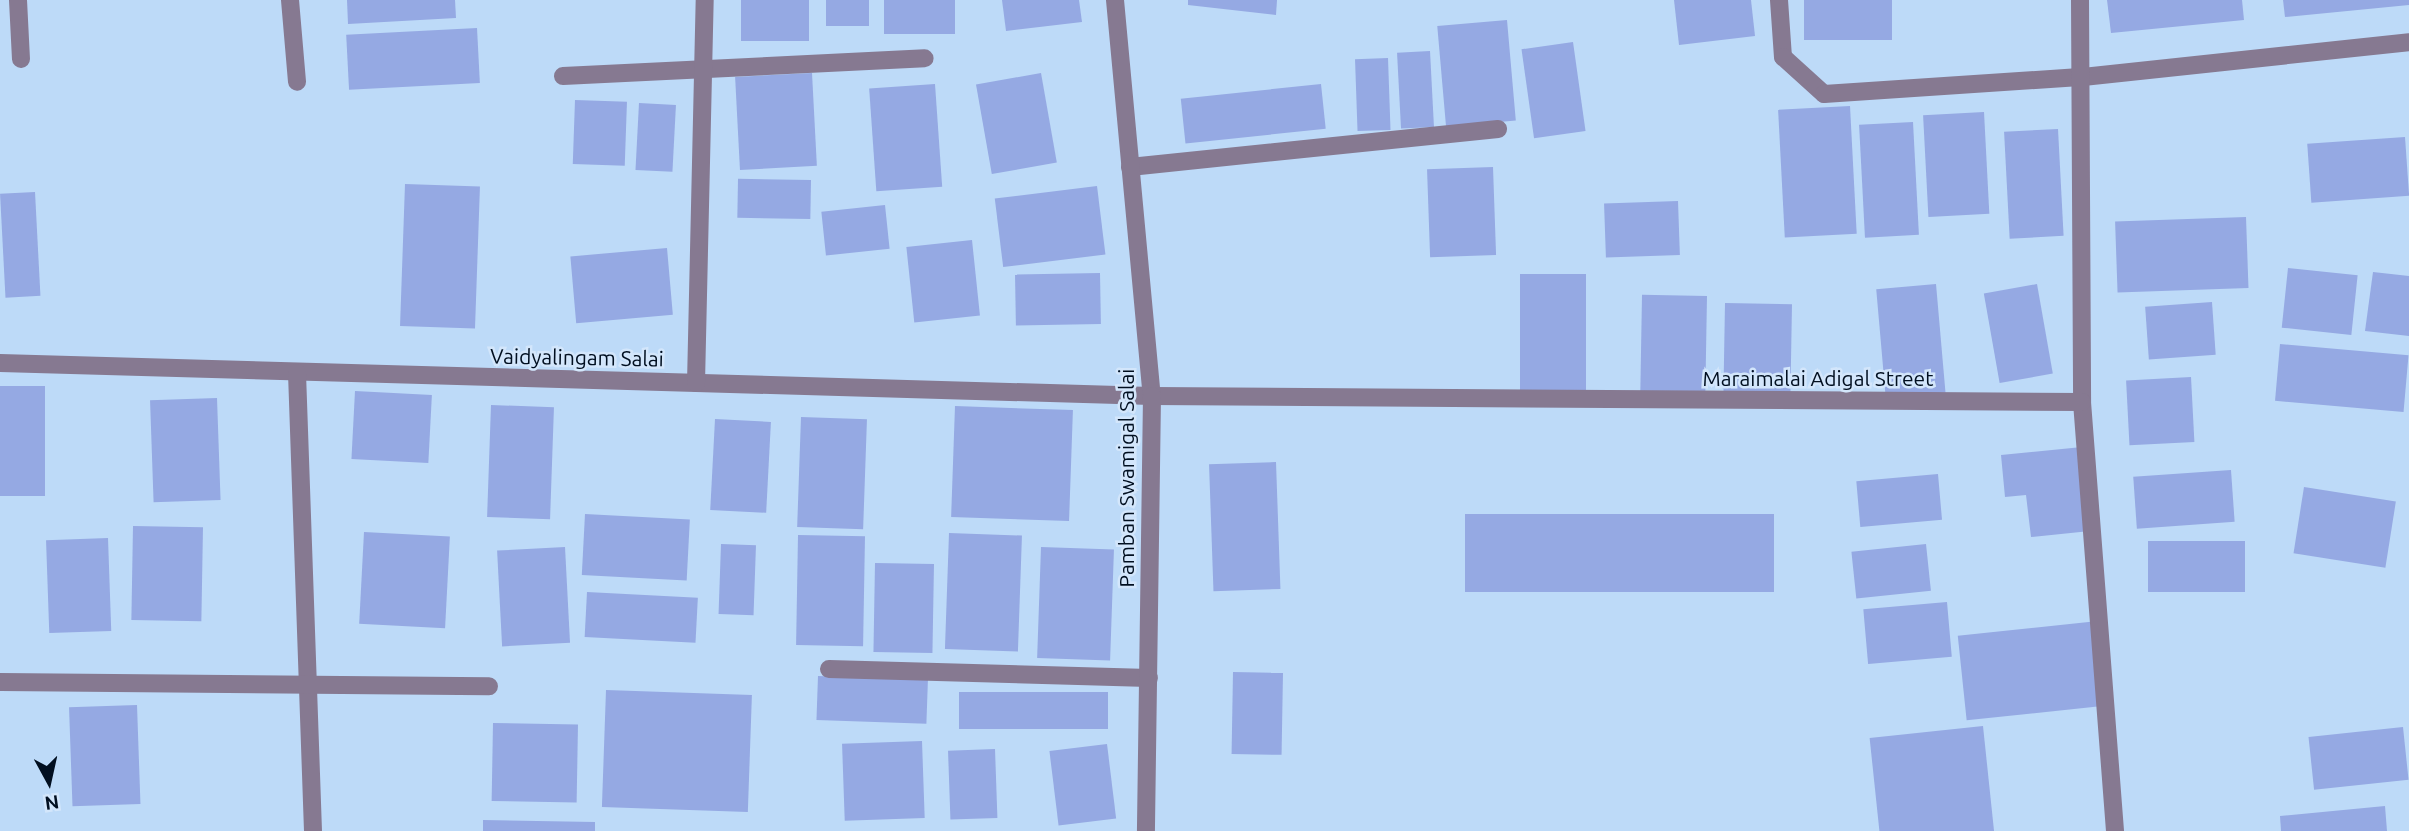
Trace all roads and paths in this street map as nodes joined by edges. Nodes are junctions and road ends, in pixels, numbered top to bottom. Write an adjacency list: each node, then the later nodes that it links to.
1 (18, 0): 9 (street)
2 (290, 0): 13 (street)
3 (705, 0): 10 (street)
4 (1115, 0): 15 (street, Pamban Swamigal Salai)
5 (1779, 0): 12 (street)
6 (2080, 0): 12 (street)
7 (2409, 42): 12 (street)
8 (925, 58): 10 (street)
9 (21, 60)
10 (704, 72): 11 (street); 18 (street)
11 (563, 76)
12 (2083, 77): 20 (street)
13 (297, 82)
14 (1498, 129): 15 (street)
15 (1130, 167): 19 (street, Pamban Swamigal Salai)
16 (0, 363): 17 (street, Vaidyalingam Salai)
17 (297, 373): 18 (street, Vaidyalingam Salai); 24 (street)
18 (696, 383): 19 (street, Vaidyalingam Salai)
19 (1152, 396): 20 (street, Maraimalai Adigal Street); 22 (street, Pamban Swamigal Salai)
20 (2082, 402): 28 (street)
21 (829, 669): 22 (street)
22 (1149, 678): 27 (street, Pamban Swamigal Salai)
23 (0, 682): 24 (street)
24 (306, 683): 25 (street); 26 (street)
25 (489, 686)
26 (313, 831)
27 (1146, 831)
28 (2115, 831)

